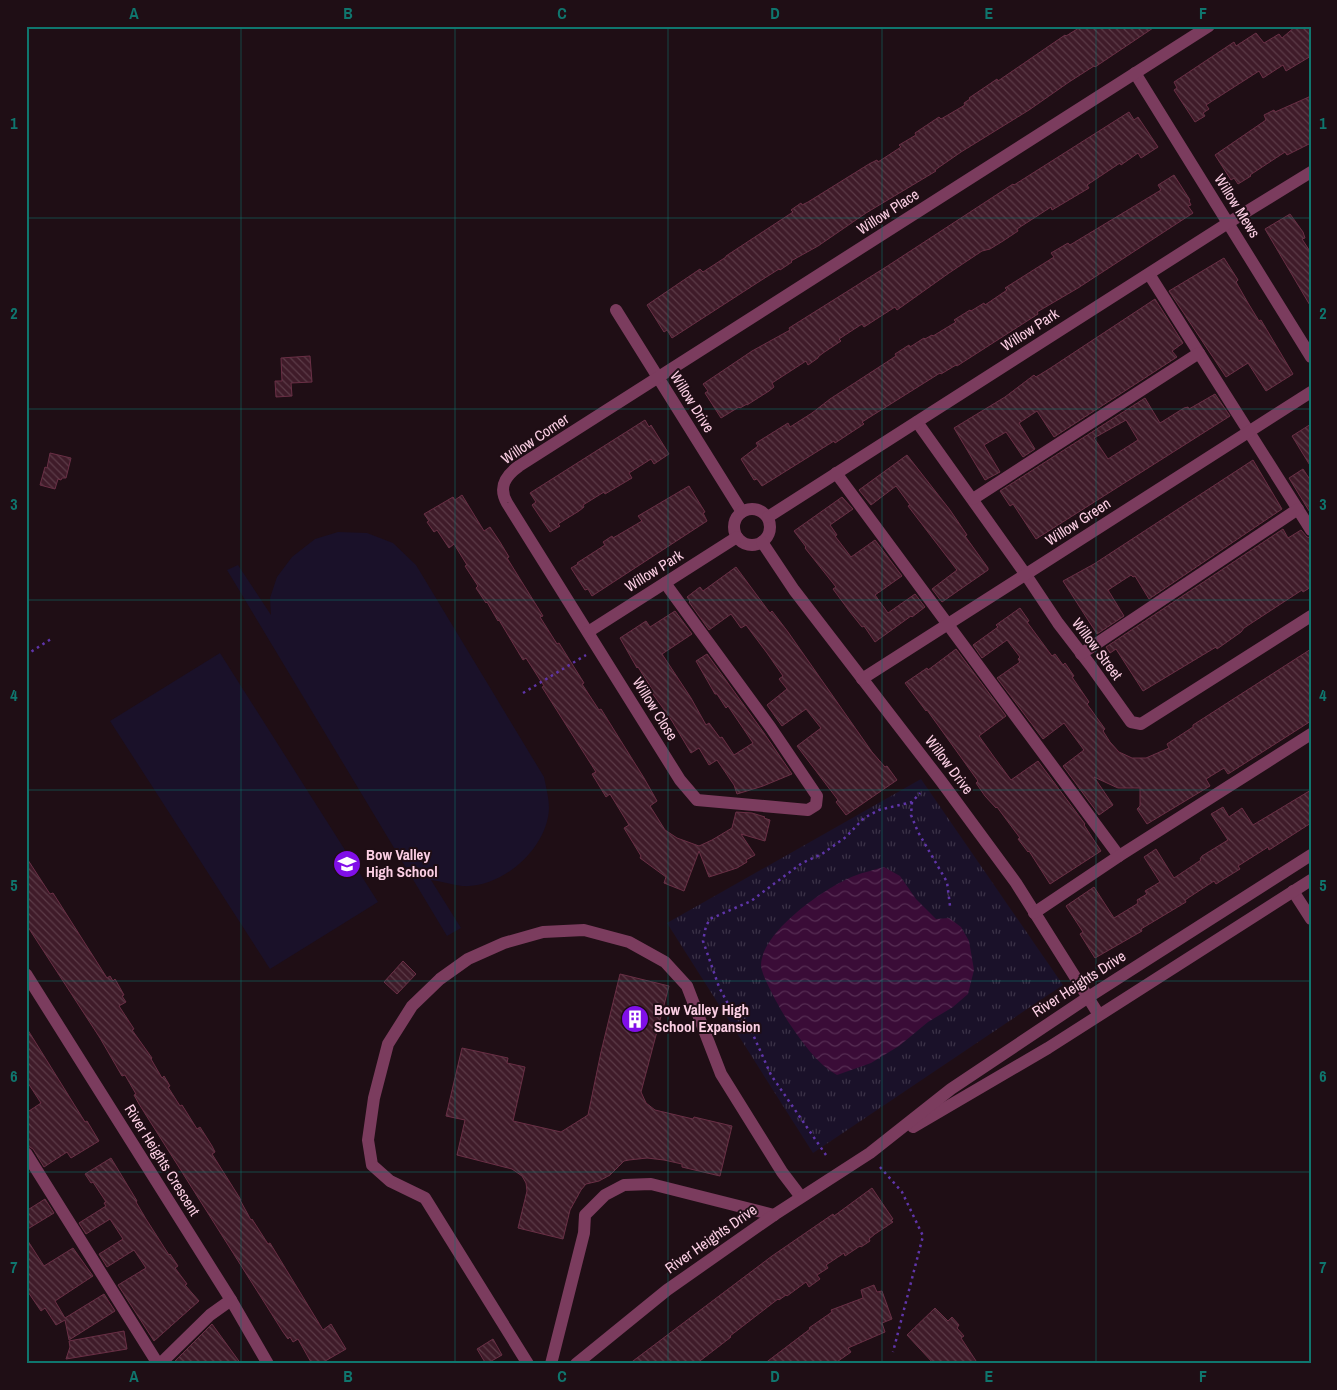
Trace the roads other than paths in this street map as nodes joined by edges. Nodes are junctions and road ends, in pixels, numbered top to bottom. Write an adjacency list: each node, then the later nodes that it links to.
1 (1209, 26): 2 (street, Willow Place)
2 (1135, 73): 4 (street, Willow Mews); 9 (street, Willow Place)
3 (1310, 174): 4 (street, Willow Park)
4 (1228, 222): 5 (street, Willow Park); 8 (street, Willow Mews)
5 (1149, 274): 7 (street); 11 (street, Willow Park)
6 (616, 310): 9 (street, Willow Drive)
7 (1199, 353): 12 (street); 14 (street)
8 (1311, 357)
9 (658, 379): 16 (street, Willow Drive); 25 (street, Willow Corner)
10 (1311, 392): 12 (street, Willow Green)
11 (917, 422): 13 (street, Willow Park); 14 (street, Willow Street)
12 (1248, 432): 15 (street); 21 (street, Willow Green)
13 (836, 473): 17 (street, Willow Park); 24 (street)
14 (973, 499): 21 (street, Willow Street)
15 (1298, 509): 18 (street); 26 (street)
16 (742, 512): 17 (street); 19 (street)
17 (768, 517): 20 (street)
18 (1311, 530)
19 (737, 537): 20 (street); 22 (street, Willow Park)
20 (762, 542): 27 (street, Willow Drive)
21 (1026, 574): 24 (street, Willow Green); 26 (street, Willow Street)
22 (665, 583): 25 (street, Willow Park); 25 (street, Willow Close)
23 (1311, 616): 26 (street, Willow Street)
24 (948, 625): 27 (street, Willow Green); 30 (street)
25 (588, 632)
26 (1081, 654)
27 (862, 679): 33 (street, Willow Drive)
28 (1311, 734): 30 (street)
29 (1311, 855): 36 (street, River Heights Drive)
30 (1119, 856): 33 (street)
31 (1311, 880): 32 (street, River Heights Drive)
32 (1293, 891): 34 (street); 37 (street, River Heights Drive)
33 (1034, 913): 36 (street, Willow Drive)
34 (1311, 919)
35 (26, 974): 42 (street, River Heights Crescent)
36 (1087, 998): 37 (street, Willow Drive); 38 (street, River Heights Drive)
37 (1099, 1015): 38 (street, River Heights Drive)
38 (872, 1151): 40 (street, River Heights Drive)
39 (26, 1153): 43 (street)
40 (801, 1197): 41 (street, River Heights Drive); 45 (street)
41 (774, 1215): 46 (street); 47 (street, River Heights Drive)
42 (231, 1300): 43 (street); 44 (street, River Heights Crescent)
43 (159, 1364)
44 (268, 1364)
45 (528, 1364)
46 (551, 1364)
47 (576, 1364)

